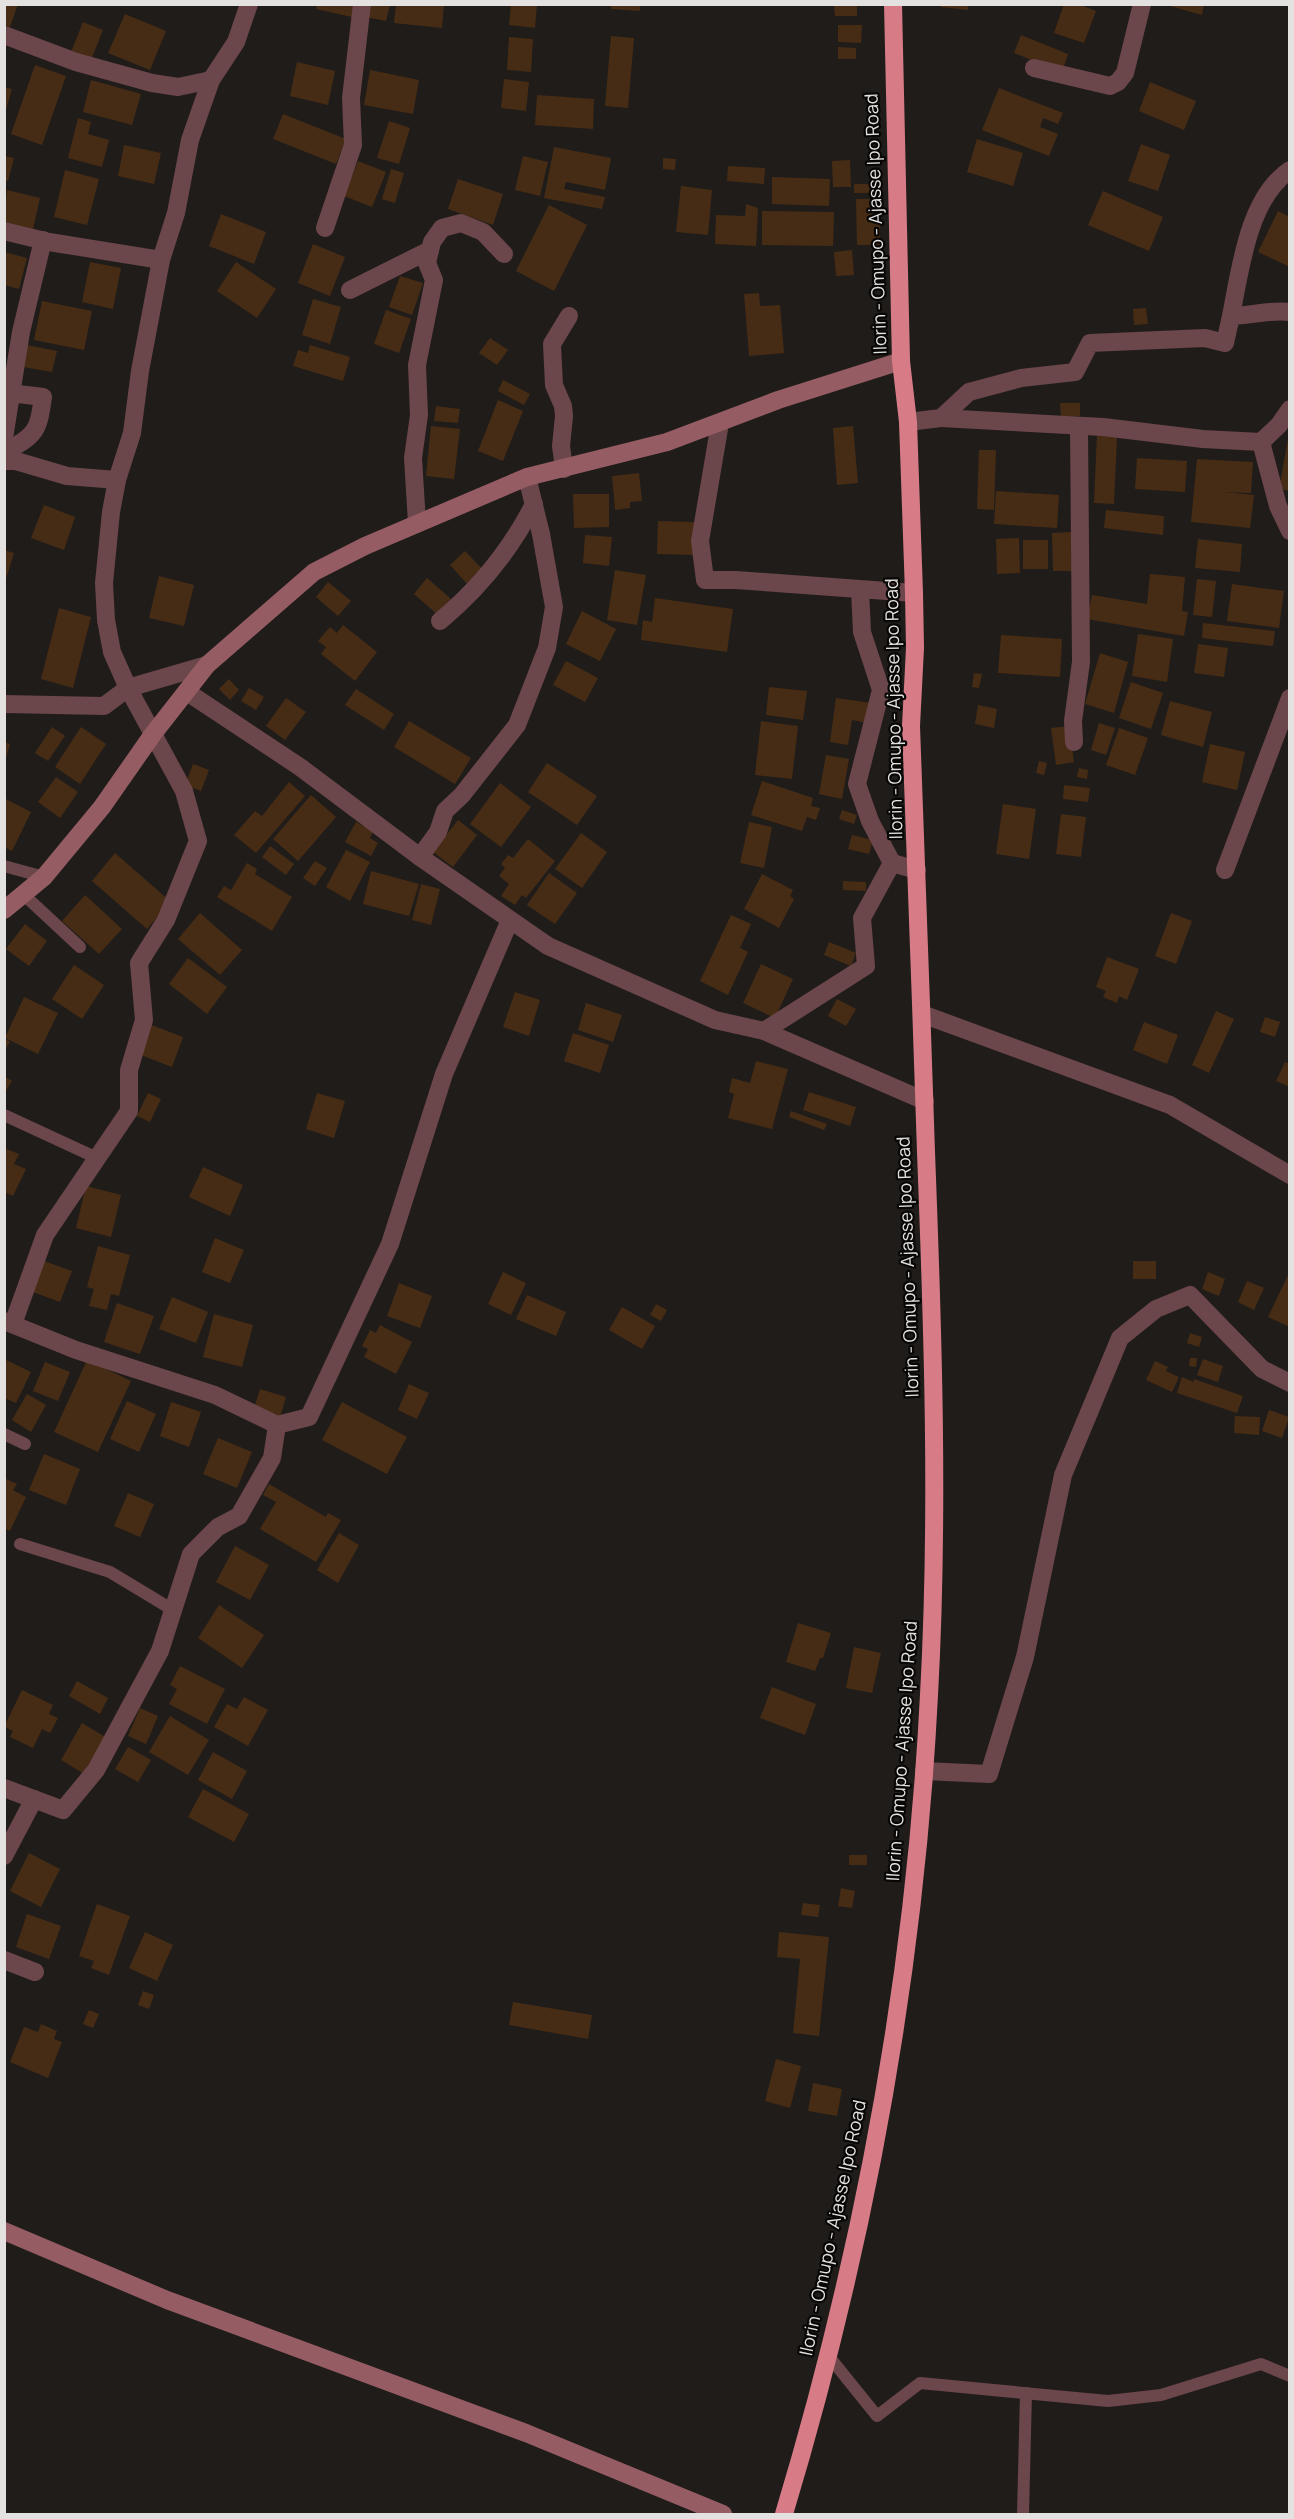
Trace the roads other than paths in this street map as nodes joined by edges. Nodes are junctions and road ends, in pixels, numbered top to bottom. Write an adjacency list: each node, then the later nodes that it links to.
1 (249, 4): 7 (street)
2 (362, 4): 9 (street)
3 (893, 4): 19 (highway, Ilorin - Omupo - Ajasse Ipo Road)
4 (1142, 4): 6 (street)
5 (4, 35): 7 (street)
6 (1034, 68)
7 (211, 81): 14 (street)
8 (1290, 170): 18 (street)
9 (325, 228)
10 (4, 231): 11 (street)
11 (43, 240): 14 (street); 20 (street)
12 (430, 250): 13 (street); 15 (street); 34 (street)
13 (504, 254)
14 (160, 260): 32 (street)
15 (350, 290)
16 (1290, 312): 18 (street)
17 (569, 316): 30 (street)
18 (1230, 316): 22 (street)
19 (901, 361): 23 (highway, Ilorin - Omupo - Ajasse Ipo Road); 24 (street)
20 (10, 393): 26 (street); 28 (street)
21 (1290, 409): 27 (street)
22 (941, 418): 23 (street); 25 (street)
23 (908, 422): 37 (highway, Ilorin - Omupo - Ajasse Ipo Road)
24 (720, 423): 30 (street); 36 (street)
25 (1079, 427): 27 (street); 45 (street)
26 (4, 438)
27 (1261, 442): 35 (street)
28 (4, 453)
29 (4, 461): 32 (street)
30 (564, 469): 31 (street)
31 (527, 477): 33 (street); 34 (street)
32 (117, 480): 40 (street)
33 (534, 504): 38 (street); 46 (street)
34 (417, 523): 39 (street)
35 (1290, 531)
36 (860, 590): 37 (street); 47 (street)
37 (914, 593): 49 (highway, Ilorin - Omupo - Ajasse Ipo Road)
38 (440, 621)
39 (207, 665): 40 (street); 41 (street)
40 (128, 688): 43 (street); 44 (street)
41 (187, 693): 44 (street); 46 (street)
42 (1290, 698): 50 (street)
43 (4, 704)
44 (153, 734): 51 (street); 60 (street)
45 (1074, 742)
46 (420, 857): 54 (street)
47 (892, 863): 49 (street); 57 (street)
48 (4, 866): 51 (lane)
49 (917, 870): 56 (highway, Ilorin - Omupo - Ajasse Ipo Road)
50 (1225, 870)
51 (44, 877): 52 (street)
52 (23, 894): 53 (street); 55 (lane)
53 (4, 910)
54 (510, 920): 57 (street); 64 (street)
55 (80, 947)
56 (922, 1014): 58 (highway, Ilorin - Omupo - Ajasse Ipo Road); 61 (street)
57 (764, 1031): 58 (street)
58 (925, 1101): 69 (highway, Ilorin - Omupo - Ajasse Ipo Road)
59 (4, 1115): 60 (lane)
60 (98, 1158): 62 (street)
61 (1290, 1175)
62 (9, 1322): 64 (street)
63 (1290, 1383): 69 (street)
64 (277, 1425): 68 (street)
65 (4, 1434): 66 (lane)
66 (25, 1444)
67 (20, 1544): 68 (lane)
68 (173, 1610): 71 (street)
69 (924, 1770): 76 (highway, Ilorin - Omupo - Ajasse Ipo Road)
70 (4, 1788): 71 (street)
71 (34, 1799): 72 (street)
72 (4, 1856)
73 (4, 1960): 74 (street)
74 (35, 1972)
75 (4, 2231): 79 (street)
76 (827, 2354): 78 (lane); 80 (highway, Ilorin - Omupo - Ajasse Ipo Road)
77 (1290, 2376): 78 (lane)
78 (1026, 2393): 81 (lane)
79 (723, 2514)
80 (784, 2514)
81 (1023, 2514)

